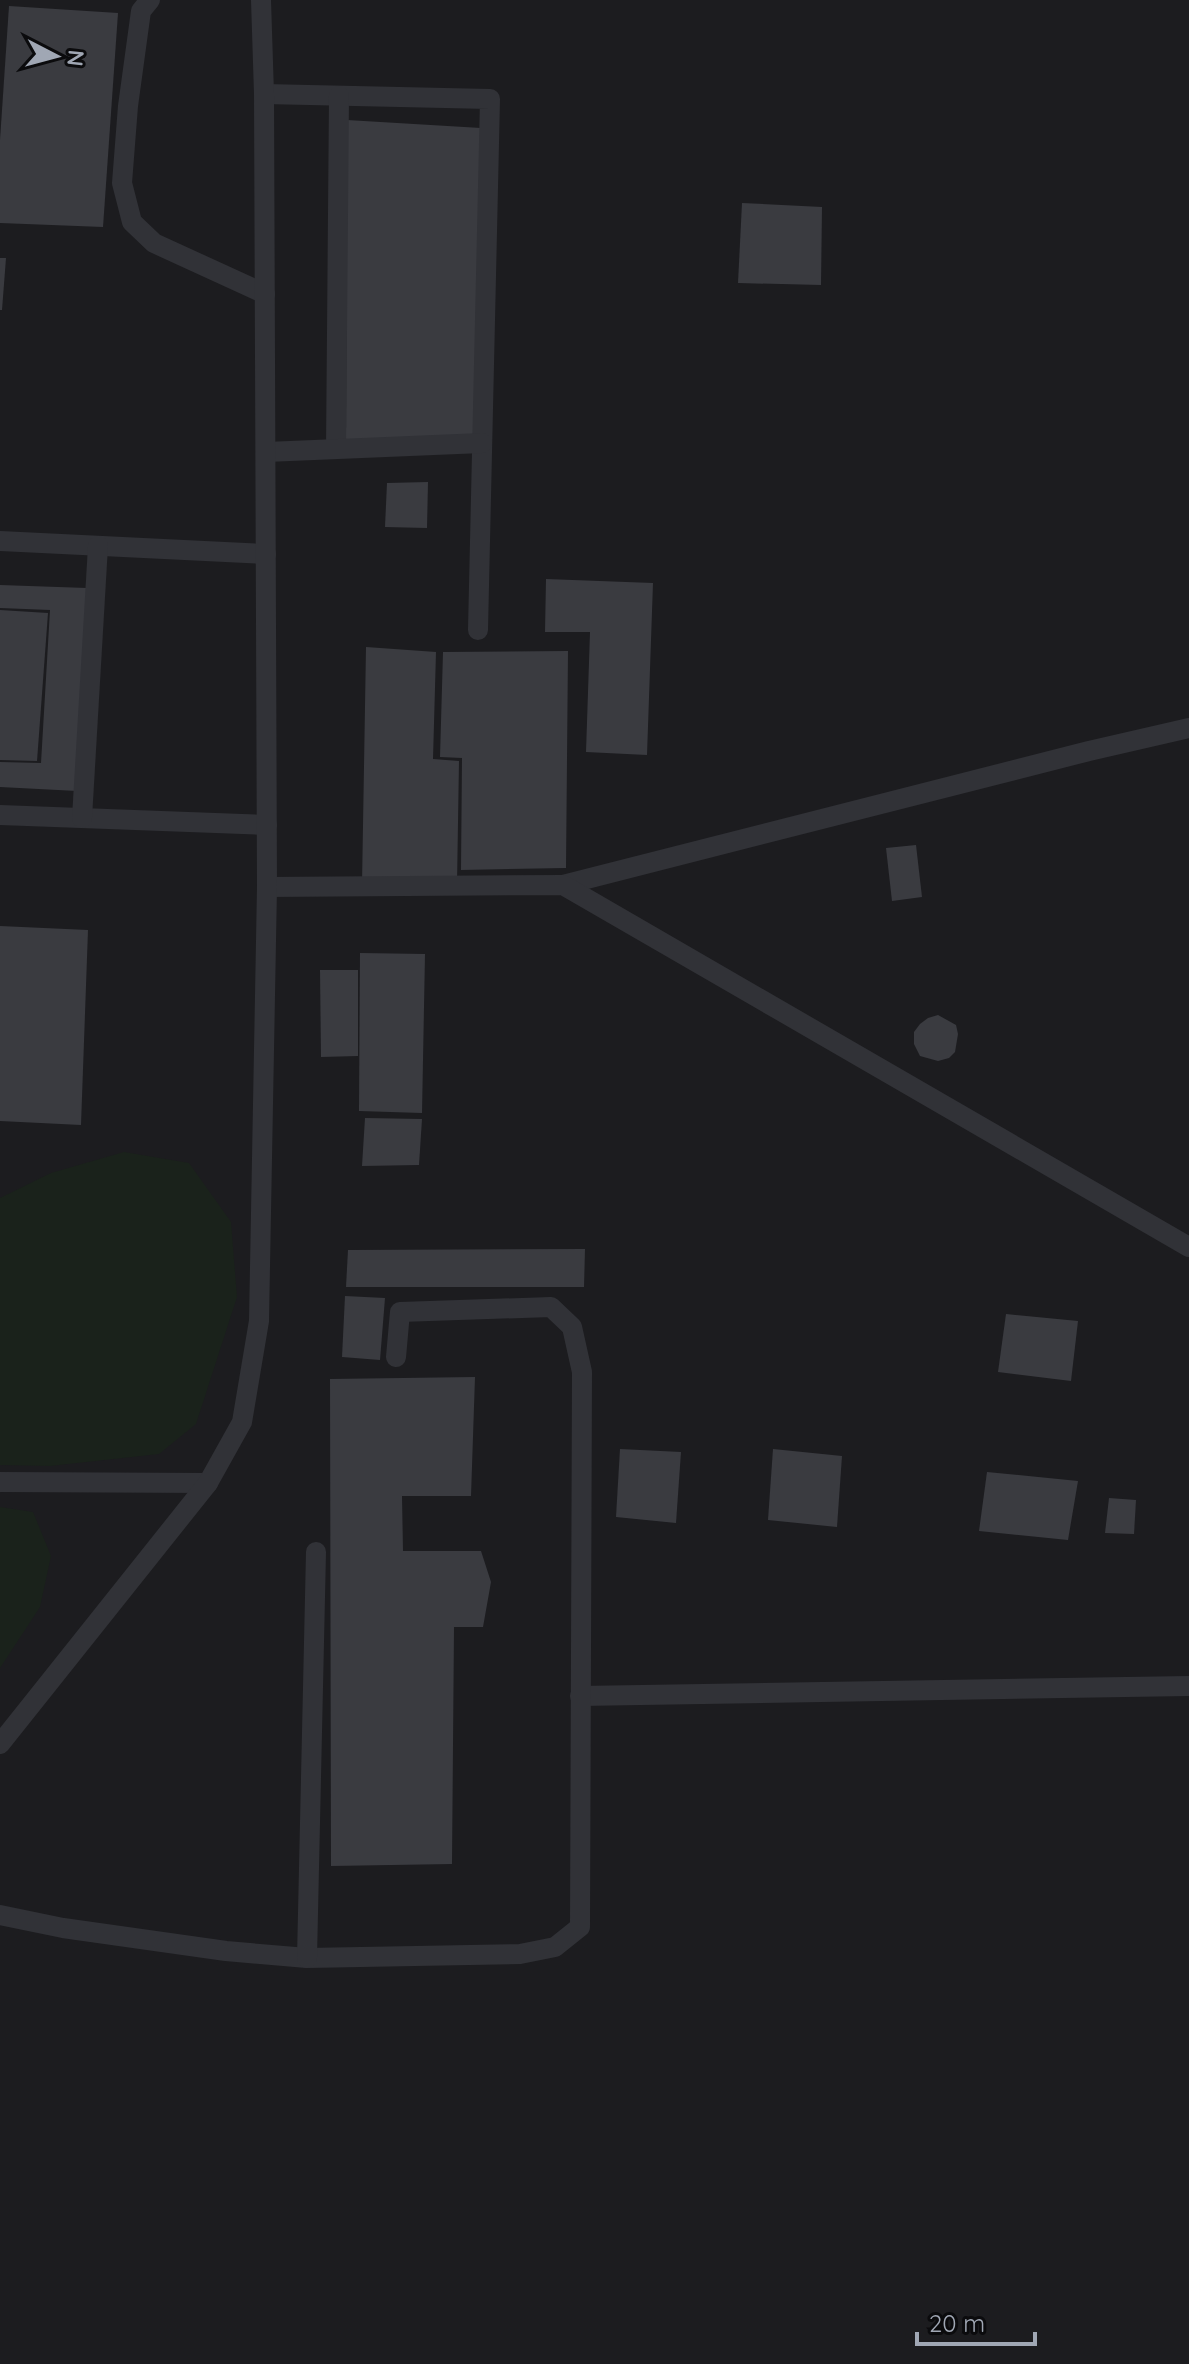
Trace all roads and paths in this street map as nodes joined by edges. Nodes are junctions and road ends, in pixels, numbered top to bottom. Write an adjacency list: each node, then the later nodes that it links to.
1 (150, 0): 5 (lane)
2 (261, 0): 3 (lane)
3 (264, 94): 4 (lane); 5 (lane)
4 (339, 96): 6 (lane); 7 (lane)
5 (265, 294): 8 (lane)
6 (482, 443): 7 (lane); 12 (lane)
7 (336, 449): 8 (lane)
8 (266, 452): 11 (lane)
9 (0, 541): 10 (lane)
10 (98, 546): 11 (lane); 15 (lane)
11 (266, 554): 16 (lane)
12 (478, 630)
13 (1189, 728): 17 (lane)
14 (0, 815): 15 (lane)
15 (82, 818): 16 (lane)
16 (267, 825): 18 (lane)
17 (563, 885): 18 (lane); 19 (lane)
18 (267, 887): 22 (lane)
19 (1189, 1247)
20 (396, 1357): 25 (lane)
21 (0, 1482): 22 (lane)
22 (208, 1483): 26 (lane)
23 (316, 1552): 28 (lane)
24 (1189, 1686): 25 (lane)
25 (580, 1696): 28 (lane)
26 (0, 1744)
27 (0, 1915): 28 (lane)
28 (307, 1958)

